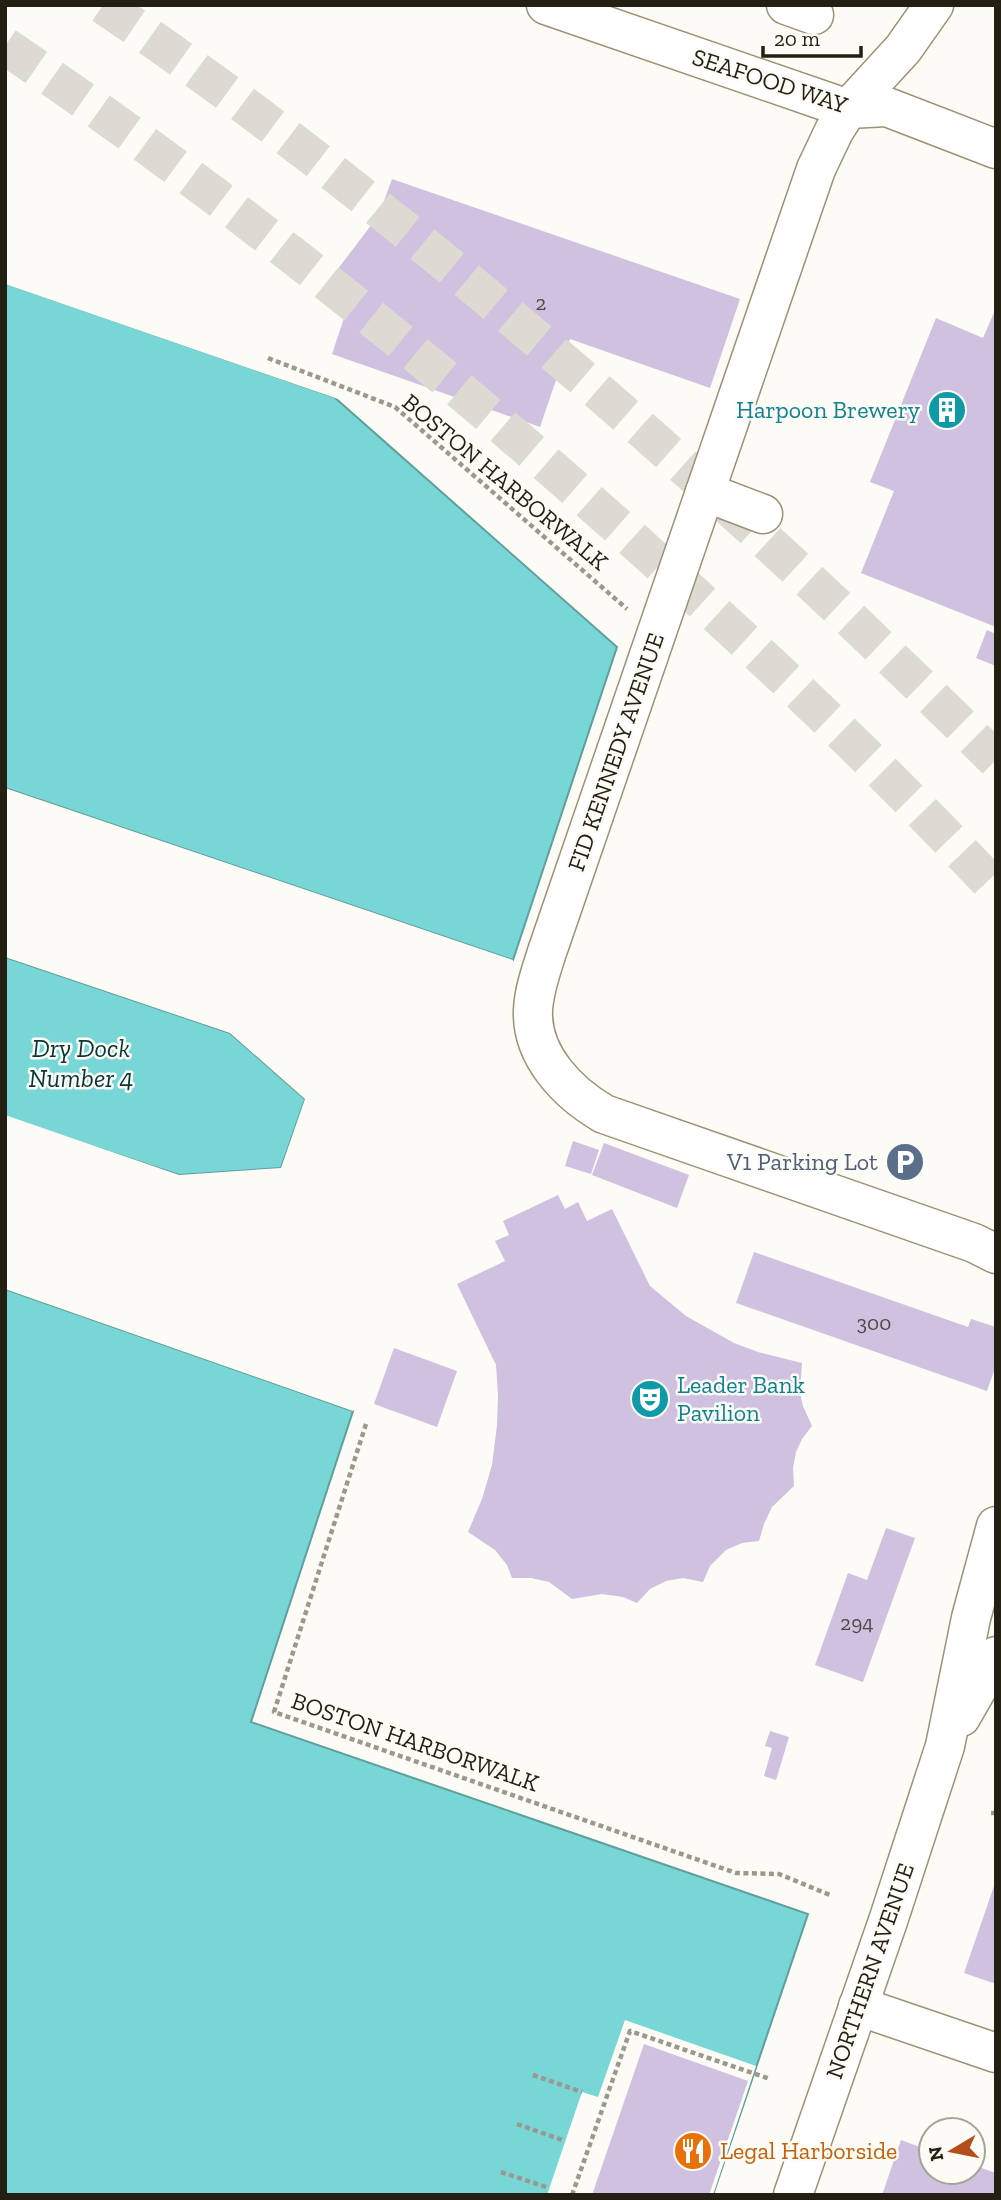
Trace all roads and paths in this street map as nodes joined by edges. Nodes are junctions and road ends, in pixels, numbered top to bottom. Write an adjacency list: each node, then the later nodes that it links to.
1 (545, 5): 3 (street, SEAFOOD WAY)
2 (934, 5): 3 (street, FID KENNEDY AVENUE)
3 (848, 109): 4 (street, SEAFOOD WAY); 6 (street, FID KENNEDY AVENUE)
4 (996, 149)
5 (268, 358): 8 (path, BOSTON HARBORWALK)
6 (705, 492): 7 (street); 9 (street, FID KENNEDY AVENUE)
7 (762, 514)
8 (633, 614)
9 (996, 1254)
10 (366, 1424): 14 (path, BOSTON HARBORWALK)
11 (996, 1526): 13 (street, NORTHERN AVENUE)
12 (996, 1656): 13 (street, NORTHERN AVENUE)
13 (945, 1746): 15 (street, NORTHERN AVENUE)
14 (830, 1895)
15 (858, 2006): 16 (street); 25 (street, NORTHERN AVENUE)
16 (996, 2053)
17 (533, 2075): 19 (path)
18 (770, 2080): 24 (path)
19 (582, 2092)
20 (517, 2124): 21 (path)
21 (565, 2141)
22 (501, 2172): 23 (path)
23 (549, 2189)
24 (572, 2195)
25 (793, 2195)

